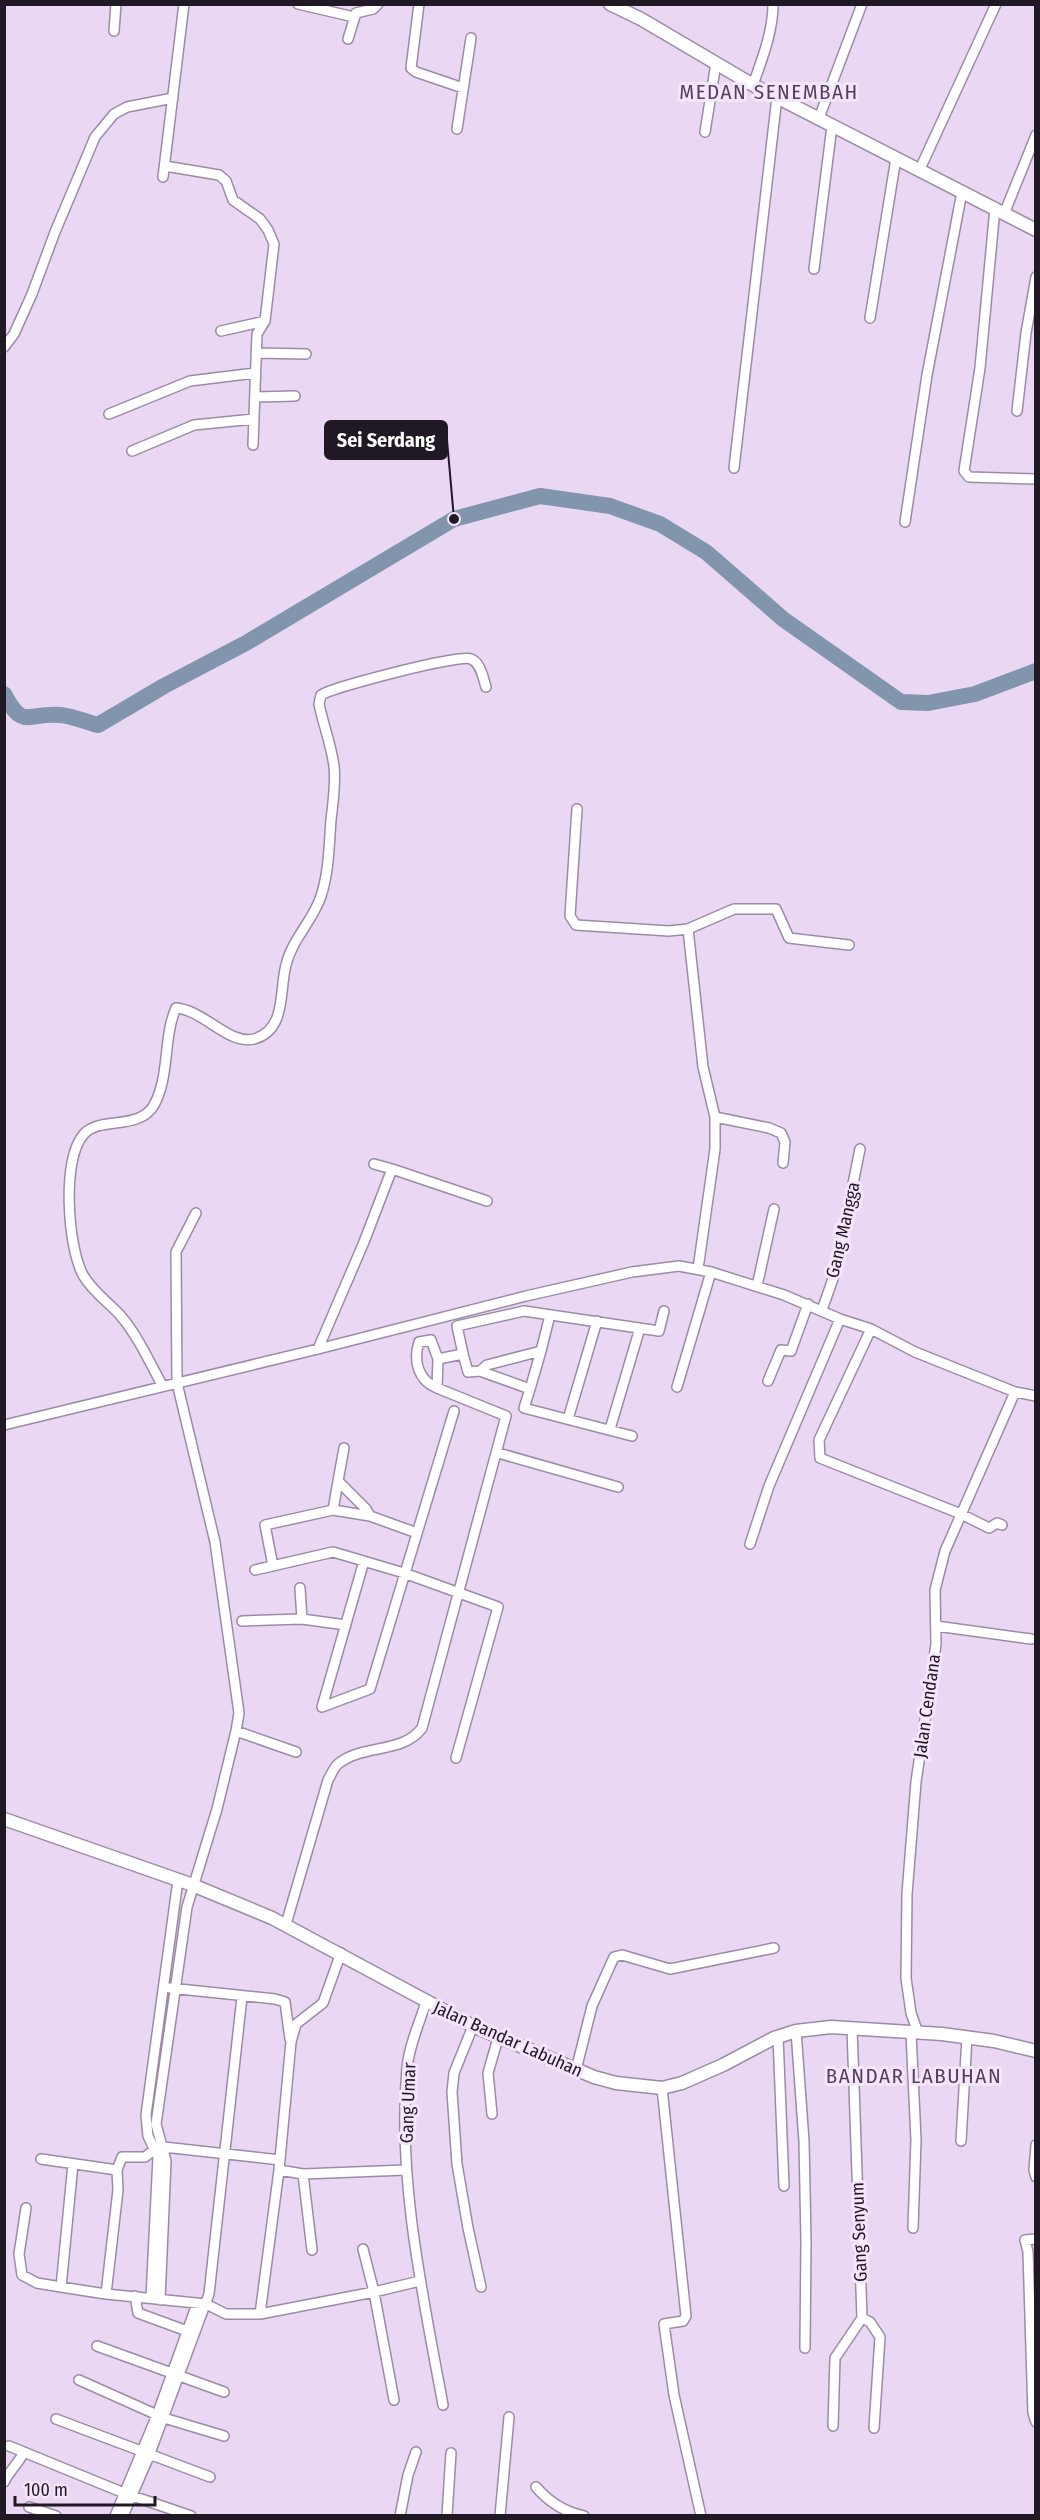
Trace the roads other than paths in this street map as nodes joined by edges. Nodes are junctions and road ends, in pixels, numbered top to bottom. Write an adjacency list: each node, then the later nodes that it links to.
1 (116, 4): 11 (street)
2 (184, 4): 18 (street)
3 (298, 4): 10 (street)
4 (378, 4): 10 (street)
5 (419, 4): 16 (street)
6 (610, 4): 14 (main road)
7 (772, 4): 15 (street)
8 (862, 4): 19 (street)
9 (996, 4): 26 (street)
10 (354, 17): 13 (street)
11 (114, 31)
12 (471, 38): 16 (street)
13 (348, 39)
14 (716, 63): 15 (main road); 22 (street)
15 (753, 85): 17 (main road)
16 (463, 88): 21 (street)
17 (777, 97): 19 (main road); 47 (street)
18 (173, 98): 25 (street); 36 (street)
19 (819, 118): 20 (main road)
20 (832, 126): 24 (main road); 31 (street)
21 (457, 129)
22 (705, 132)
23 (1035, 135): 29 (street)
24 (896, 158): 26 (main road); 33 (street)
25 (165, 166): 27 (street); 34 (street)
26 (918, 171): 28 (main road)
27 (163, 177)
28 (962, 192): 29 (main road); 49 (street)
29 (1000, 211): 30 (main road); 48 (street)
30 (1035, 230)
31 (814, 269)
32 (1035, 278): 42 (street)
33 (870, 318)
34 (265, 321): 35 (street); 37 (street)
35 (221, 331)
36 (4, 347)
37 (256, 354): 38 (street); 39 (street)
38 (306, 354)
39 (255, 373): 41 (street); 43 (street)
40 (295, 396): 41 (street)
41 (255, 397): 44 (street)
42 (1017, 411)
43 (109, 414)
44 (254, 419): 45 (street); 46 (street)
45 (253, 446)
46 (132, 451)
47 (734, 468)
48 (1035, 479)
49 (905, 522)
50 (486, 687): 84 (street)
51 (577, 809): 52 (street)
52 (688, 929): 53 (street); 54 (street)
53 (849, 945)
54 (715, 1117): 56 (street); 62 (street)
55 (860, 1149): 66 (street, Gang Mangga)
56 (783, 1163)
57 (374, 1164): 58 (street)
58 (392, 1169): 59 (street); 77 (street)
59 (487, 1201)
60 (774, 1209): 64 (street)
61 (196, 1213): 83 (street)
62 (698, 1269): 63 (street); 70 (street)
63 (711, 1272): 64 (street); 85 (street)
64 (757, 1286): 65 (street)
65 (808, 1305): 66 (street); 82 (street)
66 (822, 1310): 69 (street)
67 (664, 1311): 73 (street)
68 (550, 1315): 71 (street); 78 (street); 79 (street)
69 (840, 1319): 74 (street); 104 (street)
70 (427, 1322): 72 (street); 75 (street)
71 (597, 1322): 73 (street); 91 (street)
72 (415, 1324): 76 (street); 77 (street)
73 (640, 1328): 93 (street)
74 (871, 1329): 88 (street); 100 (street)
75 (431, 1340): 76 (street); 80 (street)
76 (419, 1342): 86 (street)
77 (318, 1349): 83 (street)
78 (541, 1351): 81 (street); 87 (street)
79 (463, 1354): 80 (street); 81 (street)
80 (438, 1359): 86 (street)
81 (480, 1371): 87 (street)
82 (768, 1381)
83 (177, 1383): 84 (street); 116 (street)
84 (162, 1385): 92 (street)
85 (677, 1387)
86 (437, 1388): 96 (street)
87 (530, 1389): 91 (street)
88 (1016, 1392): 89 (street); 100 (street, Jalan Cendana)
89 (1035, 1396)
90 (454, 1411): 103 (street)
91 (568, 1419): 93 (street)
92 (4, 1425)
93 (610, 1429): 94 (street)
94 (632, 1436)
95 (344, 1448): 97 (street)
96 (498, 1453): 98 (street); 110 (street)
97 (338, 1481): 99 (street); 101 (street)
98 (618, 1487)
99 (333, 1510): 101 (street); 106 (street)
100 (961, 1514): 102 (street); 114 (street, Jalan Cendana)
101 (370, 1516): 103 (street)
102 (1002, 1525)
103 (417, 1533): 108 (street)
104 (750, 1544)
105 (364, 1562): 106 (street); 108 (street); 113 (street)
106 (273, 1566): 107 (street)
107 (255, 1570)
108 (404, 1573): 110 (street); 113 (street)
109 (300, 1588): 111 (street)
110 (460, 1594): 118 (street); 122 (street)
111 (302, 1619): 112 (street); 113 (street)
112 (242, 1621)
113 (346, 1625)
114 (936, 1626): 115 (street); 134 (street, Jalan Cendana)
115 (1031, 1639)
116 (236, 1731): 117 (street); 121 (street)
117 (296, 1752)
118 (456, 1758)
119 (4, 1819): 120 (main road, Jalan Bandar Labuhan)
120 (177, 1880): 121 (main road, Jalan Bandar Labuhan); 123 (street)
121 (193, 1885): 122 (main road, Jalan Bandar Labuhan); 124 (street)
122 (286, 1924): 126 (main road, Jalan Bandar Labuhan)
123 (172, 1932): 124 (street); 127 (street)
124 (183, 1934): 128 (street)
125 (774, 1948): 140 (street)
126 (341, 1953): 130 (main road, Jalan Bandar Labuhan); 138 (street)
127 (163, 1987): 128 (street); 145 (street)
128 (174, 1989): 129 (street); 145 (street)
129 (242, 1997): 138 (street); 146 (street)
130 (426, 2002): 131 (main road, Jalan Bandar Labuhan); 151 (street, Gang Umar)
131 (473, 2026): 137 (main road, Jalan Bandar Labuhan); 162 (street)
132 (852, 2028): 133 (main road, Jalan Bandar Labuhan); 134 (main road, Jalan Bandar Labuhan); 169 (street, Gang Senyum)
133 (796, 2031): 135 (main road, Jalan Bandar Labuhan); 172 (street)
134 (914, 2033): 136 (main road, Jalan Bandar Labuhan); 156 (street, Jalan Cendana)
135 (778, 2036): 141 (main road, Jalan Bandar Labuhan); 154 (street)
136 (968, 2037): 139 (main road, Jalan Bandar Labuhan); 143 (street)
137 (498, 2038): 140 (main road, Jalan Bandar Labuhan); 142 (street)
138 (291, 2042): 149 (street)
139 (1035, 2051)
140 (576, 2070): 141 (main road, Jalan Bandar Labuhan)
141 (662, 2088): 203 (street)
142 (492, 2114)
143 (961, 2141)
144 (1035, 2145): 153 (street)
145 (159, 2148): 146 (street); 150 (street); 166 (street)
146 (226, 2155): 149 (street); 167 (street)
147 (41, 2159): 148 (street)
148 (73, 2164): 150 (street); 161 (street)
149 (279, 2165): 152 (street); 168 (street)
150 (117, 2170): 164 (street)
151 (406, 2170): 152 (street); 160 (street, Gang Umar)
152 (303, 2174): 159 (street)
153 (1035, 2177)
154 (784, 2186)
155 (26, 2208): 161 (street)
156 (913, 2228)
157 (1035, 2239): 181 (street)
158 (363, 2248): 163 (street)
159 (312, 2250)
160 (420, 2281): 163 (street); 177 (street, Gang Umar)
161 (61, 2287): 164 (street)
162 (481, 2287)
163 (374, 2292): 168 (street); 176 (street)
164 (106, 2294): 165 (street)
165 (135, 2296): 166 (street); 170 (street)
166 (156, 2299): 167 (street)
167 (201, 2304): 168 (street); 170 (street); 173 (street)
168 (260, 2314)
169 (862, 2318): 182 (street); 183 (street)
170 (187, 2331): 173 (street)
171 (97, 2346): 173 (street)
172 (805, 2348)
173 (175, 2374): 175 (street); 178 (street)
174 (79, 2380): 178 (street)
175 (224, 2392)
176 (394, 2400)
177 (444, 2405)
178 (160, 2416): 184 (street); 189 (street)
179 (509, 2417): 201 (street)
180 (56, 2420): 189 (street)
181 (1035, 2422)
182 (833, 2426)
183 (874, 2428)
184 (225, 2436)
185 (9, 2446): 186 (street)
186 (24, 2452): 191 (street); 193 (street)
187 (416, 2452): 199 (street)
188 (451, 2453): 200 (street)
189 (145, 2454): 190 (street); 193 (street)
190 (210, 2477)
191 (4, 2482)
192 (536, 2487): 202 (street)
193 (128, 2494): 196 (street); 197 (street); 198 (street)
194 (29, 2507): 195 (street)
195 (56, 2516)
196 (115, 2516)
197 (123, 2516)
198 (191, 2516)
199 (400, 2516)
200 (447, 2516)
201 (500, 2516)
202 (584, 2516)
203 (701, 2516)

